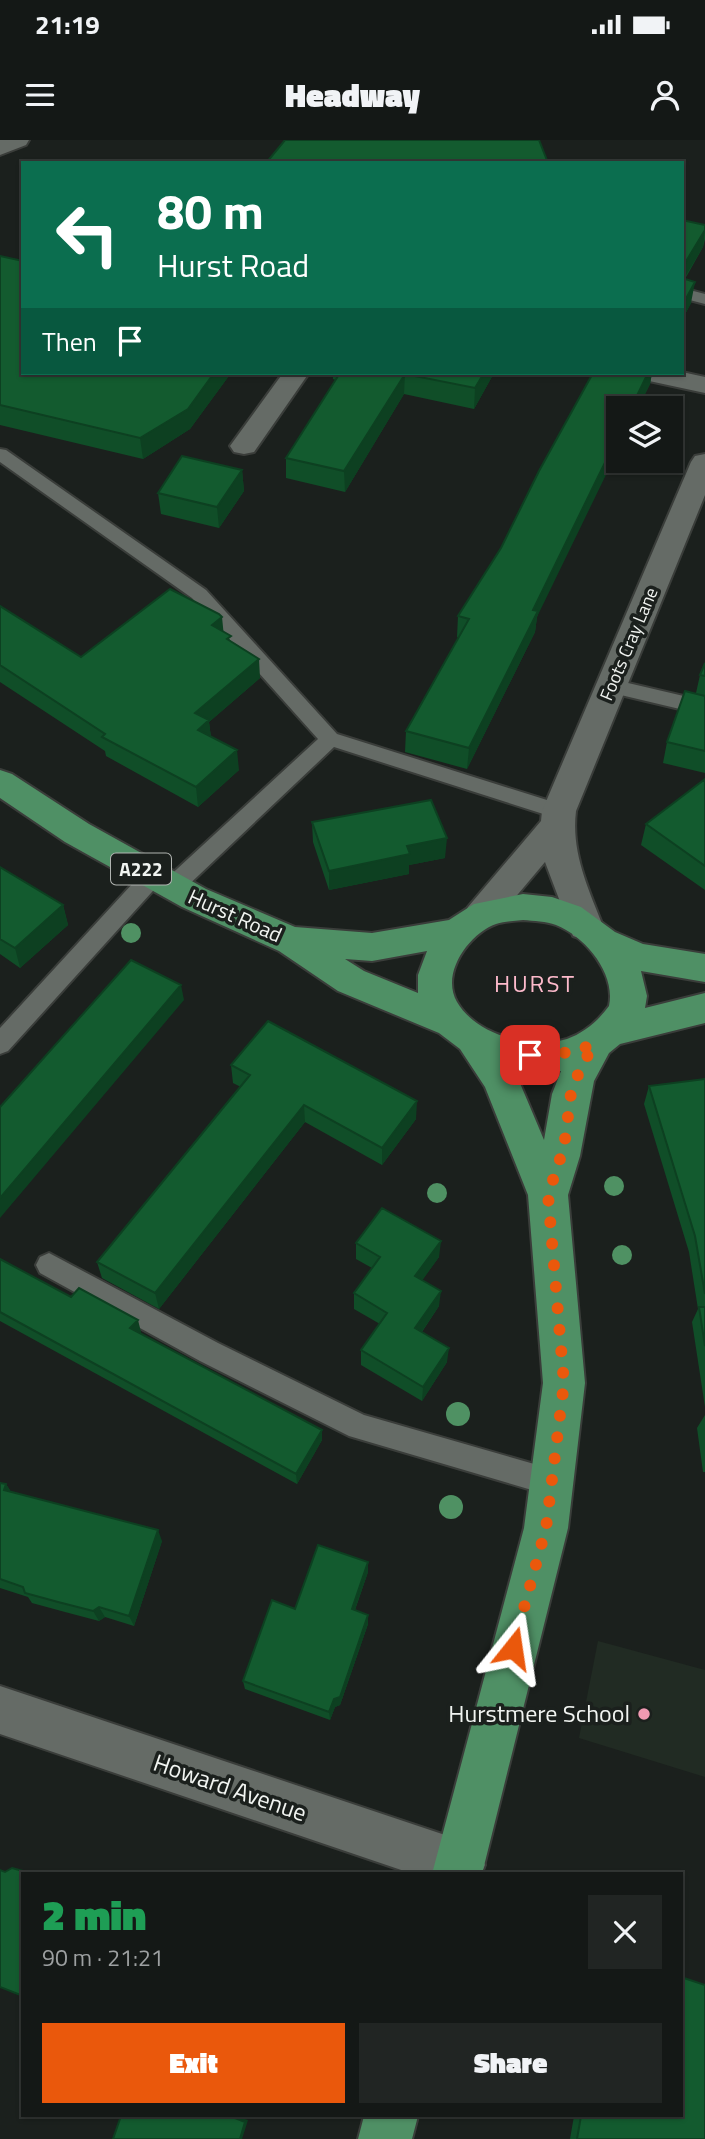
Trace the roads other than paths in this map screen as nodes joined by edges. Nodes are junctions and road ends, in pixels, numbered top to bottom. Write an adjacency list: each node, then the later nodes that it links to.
1 (18, 140): 2 (street)
2 (0, 148)
3 (684, 294): 4 (lane)
4 (705, 299)
5 (295, 375): 8 (street)
6 (658, 375): 7 (street)
7 (705, 385)
8 (244, 446)
9 (0, 454): 13 (lane)
10 (705, 462): 11 (street, Foots Cray Lane)
11 (611, 686): 12 (lane); 15 (street, Foots Cray Lane)
12 (705, 708)
13 (330, 739): 15 (lane); 16 (lane)
14 (0, 782): 16 (main road, Hurst Road / A222)
15 (558, 819): 17 (street, Foots Cray Lane); 18 (street)
16 (162, 881): 19 (main road, Hurst Road / A222); 24 (lane)
17 (471, 923): 18 (main road, Hurst Road); 19 (main road, Hurst Road); 22 (main road)
18 (594, 934): 20 (main road, Hurst Road); 23 (main road)
19 (290, 941): 22 (main road, Hurst Road)
20 (705, 968)
21 (705, 1008): 23 (main road, Hurst Road)
22 (463, 1030): 23 (main road, Hurst Road); 25 (main road)
23 (601, 1038): 25 (main road)
24 (0, 1044)
25 (548, 1195): 27 (main road)
26 (49, 1265): 27 (lane)
27 (552, 1482): 29 (main road)
28 (0, 1710): 29 (street, Howard Avenue)
29 (458, 1870)
30 (391, 2117): 31 (main road)
31 (385, 2139)

